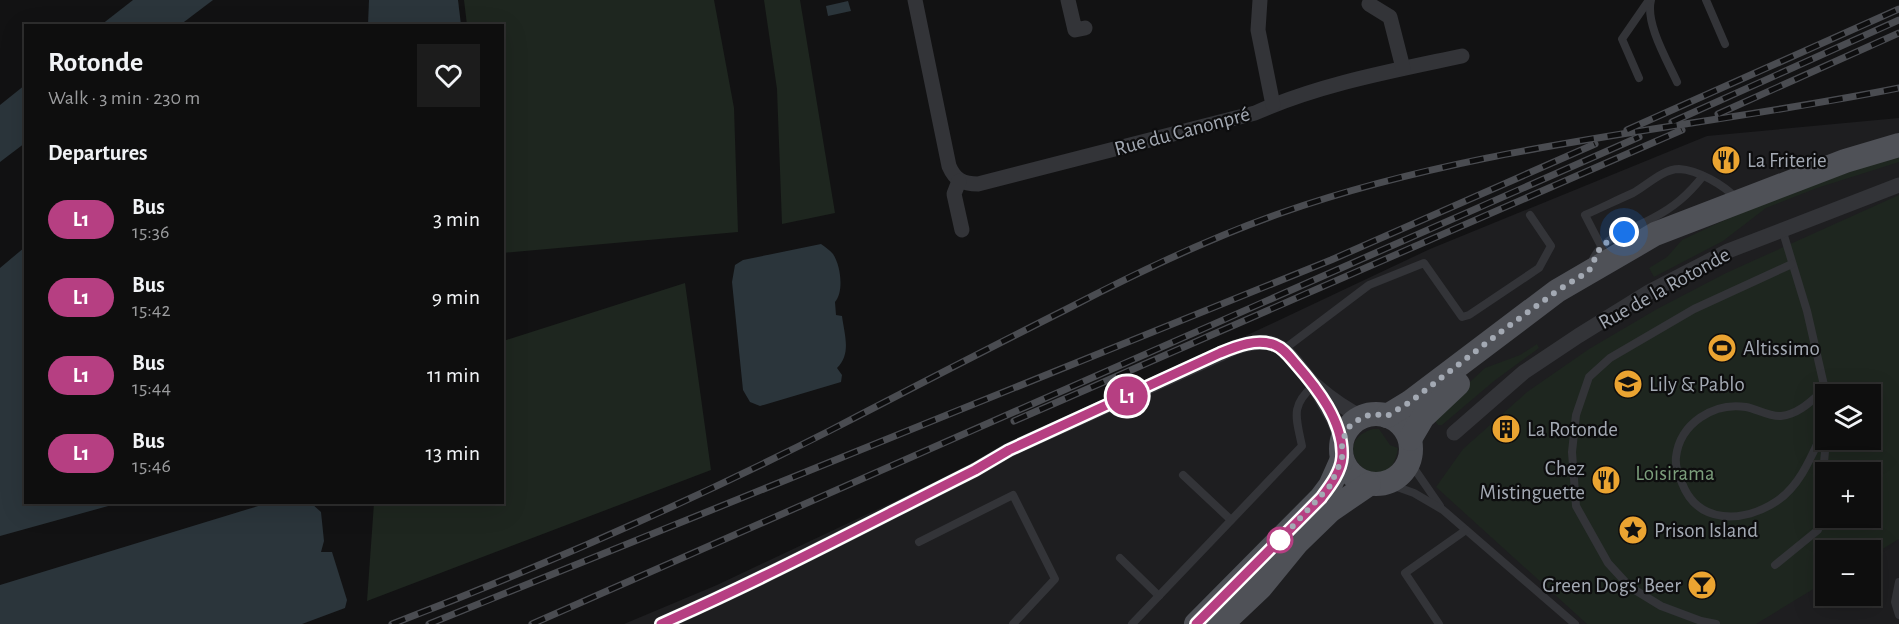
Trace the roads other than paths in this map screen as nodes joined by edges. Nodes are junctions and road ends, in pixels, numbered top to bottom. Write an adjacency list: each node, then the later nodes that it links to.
1 (915, 0): 16 (street)
2 (1068, 0): 7 (street)
3 (1260, 0): 13 (street)
4 (1650, 0): 11 (lane); 12 (lane)
5 (1706, 0): 8 (lane)
6 (1369, 4): 10 (street)
7 (1085, 28)
8 (1725, 44)
9 (1462, 56): 10 (street, Rue du Canonpré)
10 (1403, 68): 13 (street, Rue du Canonpré)
11 (1639, 78)
12 (1677, 82)
13 (1273, 105): 16 (street, Rue du Canonpré)
14 (1899, 145): 18 (main road)
15 (1703, 176): 18 (lane); 22 (lane); 22 (lane)
16 (959, 181): 21 (street)
17 (1899, 185): 20 (street, Rue de la Rotonde)
18 (1739, 202): 24 (main road); 34 (main road)
19 (1530, 215): 25 (lane)
20 (1782, 229): 23 (lane); 31 (street, Rue de la Rotonde)
21 (962, 230)
22 (1601, 246): 24 (lane)
23 (1792, 264): 26 (lane); 54 (lane)
24 (1589, 271): 29 (main road)
25 (1283, 350): 27 (street); 47 (street)
26 (1824, 384)
27 (1314, 385): 30 (street); 33 (street); 39 (lane)
28 (1815, 399): 32 (lane)
29 (1387, 416): 30 (main road); 34 (main road)
30 (1362, 417): 33 (main road)
31 (1454, 433)
32 (1815, 448)
33 (1342, 450): 37 (main road); 50 (main road)
34 (1410, 450): 37 (main road); 38 (lane)
35 (1825, 450): 43 (lane)
36 (1183, 475): 39 (lane)
37 (1378, 484): 38 (lane); 51 (main road)
38 (1443, 510): 40 (lane)
39 (1231, 520): 45 (lane)
40 (1466, 530): 52 (lane); 53 (lane)
41 (919, 542): 48 (lane)
42 (1120, 558): 45 (lane)
43 (1775, 565)
44 (1899, 582): 46 (lane)
45 (1159, 596): 49 (lane)
46 (1899, 615)
47 (661, 624)
48 (1013, 624)
49 (1132, 624)
50 (1196, 624)
51 (1222, 624)
52 (1439, 624)
53 (1575, 624)
54 (1716, 624)

